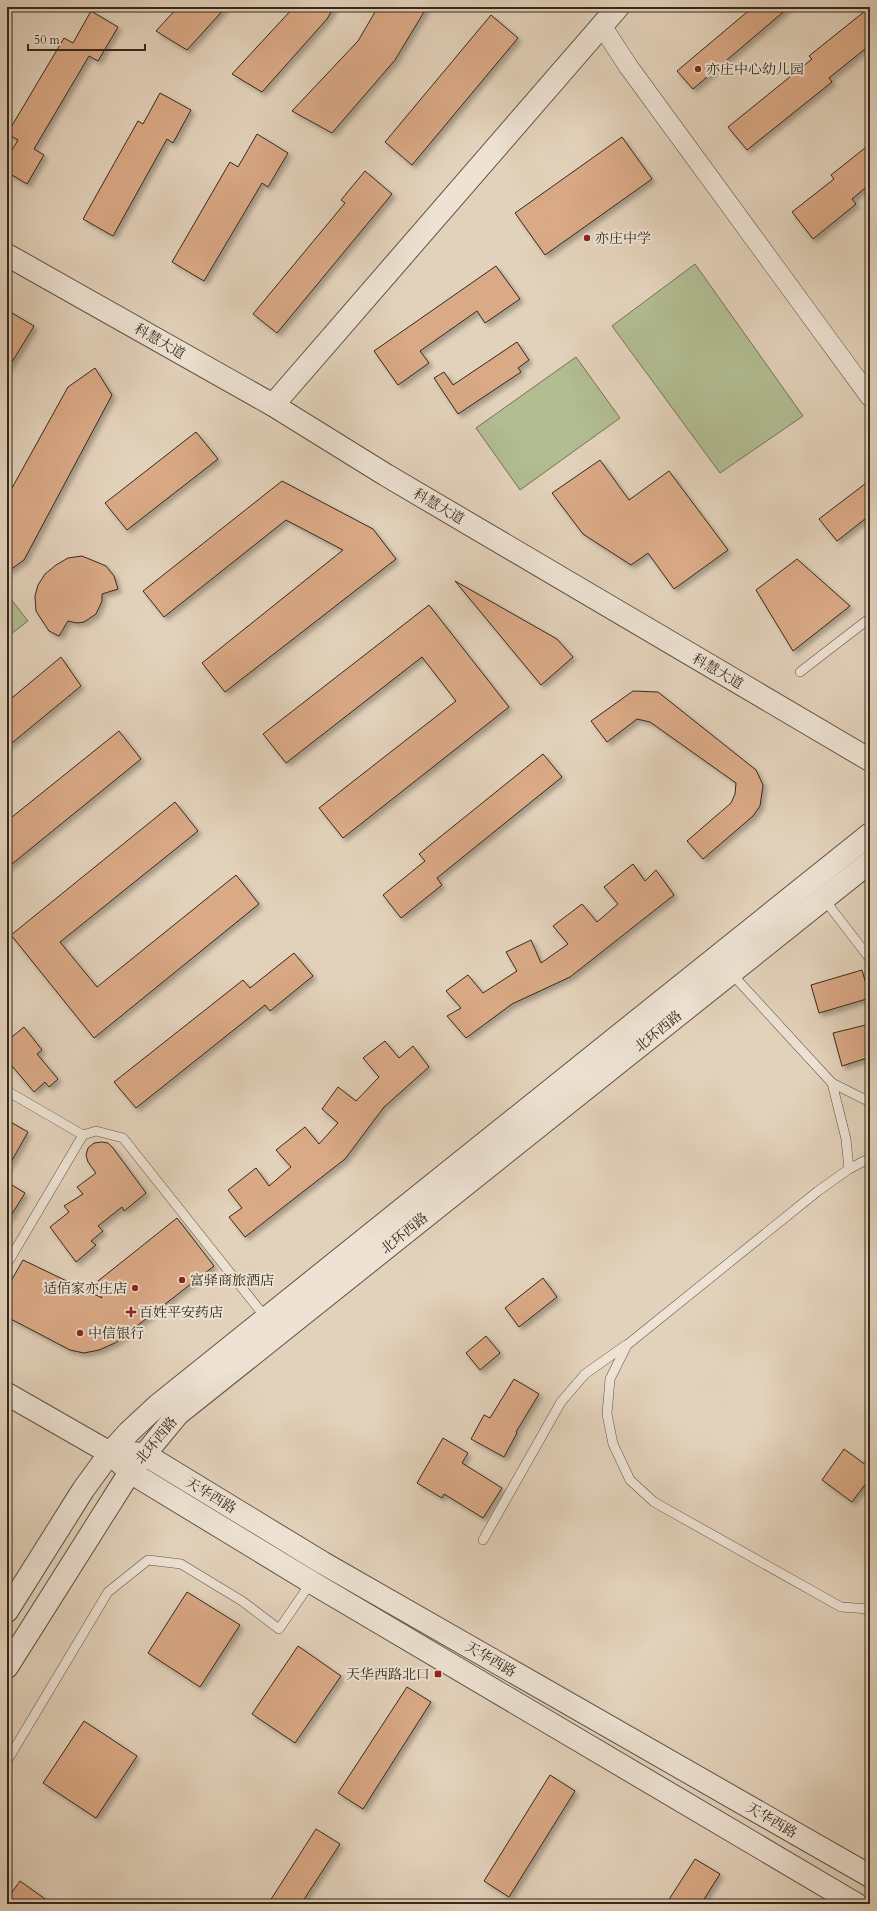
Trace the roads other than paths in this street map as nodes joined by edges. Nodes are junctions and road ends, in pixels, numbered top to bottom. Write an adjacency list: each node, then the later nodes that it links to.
1 (618, 7): 2 (street)
2 (602, 26): 4 (street); 5 (street)
3 (7, 255): 5 (street, 科慧大道)
4 (870, 396)
5 (273, 405): 8 (street, 科慧大道)
6 (870, 618): 7 (lane)
7 (800, 672)
8 (870, 760)
9 (870, 834): 21 (street, 北环西路)
10 (870, 862): 11 (street, 北环西路)
11 (824, 899): 12 (lane); 13 (street, 北环西路)
12 (870, 959)
13 (731, 973): 14 (lane); 25 (street, 北环西路)
14 (832, 1083): 16 (lane); 19 (lane)
15 (7, 1091): 17 (lane)
16 (870, 1102)
17 (83, 1135): 20 (lane); 21 (lane)
18 (870, 1158): 19 (lane)
19 (849, 1169): 22 (lane)
20 (7, 1264)
21 (266, 1318): 24 (street, 北环西路)
22 (627, 1345): 27 (lane); 29 (lane)
23 (7, 1394): 24 (street, 天华西路)
24 (110, 1453): 25 (street, 天华西路); 26 (street, 天华西路); 30 (street, 北环西路)
25 (144, 1454): 26 (street, 北环西路); 28 (street, 天华西路)
26 (130, 1472): 28 (street, 天华西路); 31 (street, 北环西路)
27 (483, 1540)
28 (317, 1572): 32 (lane); 33 (street, 天华西路); 34 (street, 天华西路)
29 (870, 1609)
30 (7, 1611)
31 (7, 1667)
32 (7, 1761)
33 (870, 1876)
34 (856, 1904)

